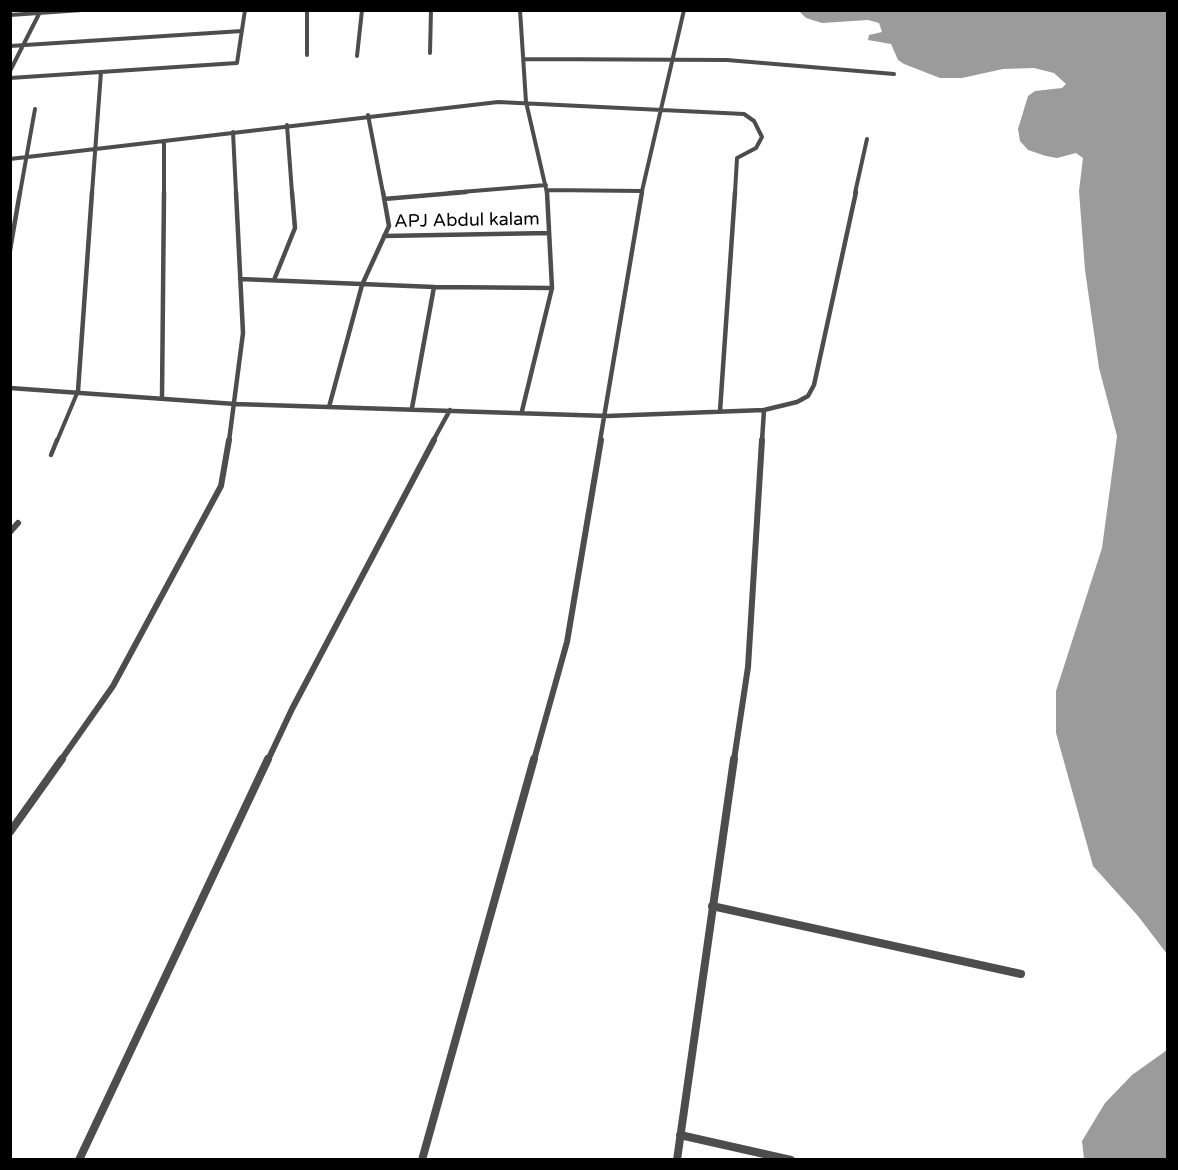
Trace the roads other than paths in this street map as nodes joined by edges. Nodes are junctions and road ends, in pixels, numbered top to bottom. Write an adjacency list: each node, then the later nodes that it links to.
1 (82, 10): 8 (street)
2 (245, 10): 10 (street)
3 (307, 10): 14 (street)
4 (362, 10): 15 (street)
5 (431, 10): 13 (street)
6 (520, 10): 16 (street)
7 (684, 10): 17 (street)
8 (40, 12): 9 (street); 11 (street)
9 (10, 15)
10 (242, 31): 11 (street); 19 (street)
11 (23, 45): 12 (street); 18 (street)
12 (10, 46)
13 (430, 53)
14 (307, 55)
15 (357, 56)
16 (524, 59): 17 (street); 22 (street)
17 (675, 61): 20 (street); 24 (street)
18 (10, 71)
19 (101, 72): 21 (street); 30 (street)
20 (894, 74)
21 (10, 78)
22 (526, 102): 24 (street); 25 (street); 33 (street)
23 (35, 109): 31 (street)
24 (663, 109): 34 (street); 53 (street)
25 (368, 115): 26 (street); 35 (street)
26 (287, 125): 27 (street); 40 (street)
27 (233, 132): 29 (street); 39 (street)
28 (867, 139): 51 (street)
29 (165, 141): 30 (street); 46 (street)
30 (93, 149): 31 (street); 45 (street)
31 (28, 157): 32 (street); 38 (street)
32 (10, 159)
33 (547, 187): 34 (street); 35 (street); 36 (street)
34 (642, 192): 54 (street)
35 (384, 199): 37 (street)
36 (549, 233): 37 (street, APJ Abdul kalam); 43 (street)
37 (384, 236): 41 (street)
38 (10, 250)
39 (240, 279): 40 (street); 47 (street)
40 (274, 280): 41 (street)
41 (362, 285): 42 (street); 48 (street)
42 (434, 287): 43 (street); 49 (street)
43 (552, 288): 52 (street)
44 (10, 388): 45 (street)
45 (78, 391): 46 (street); 55 (lane)
46 (162, 397): 47 (street)
47 (235, 404): 48 (street); 58 (street)
48 (329, 407): 49 (street)
49 (412, 408): 50 (street)
50 (450, 410): 52 (street); 62 (street)
51 (764, 410): 53 (street); 59 (street)
52 (522, 411): 54 (street)
53 (720, 411): 54 (street)
54 (607, 416): 63 (street)
55 (51, 455)
56 (18, 523): 57 (street)
57 (10, 532)
58 (10, 832)
59 (712, 906): 60 (street); 61 (street)
60 (1021, 974)
61 (680, 1135): 64 (street); 65 (street)
62 (79, 1160)
63 (422, 1160)
64 (677, 1160)
65 (791, 1160)

